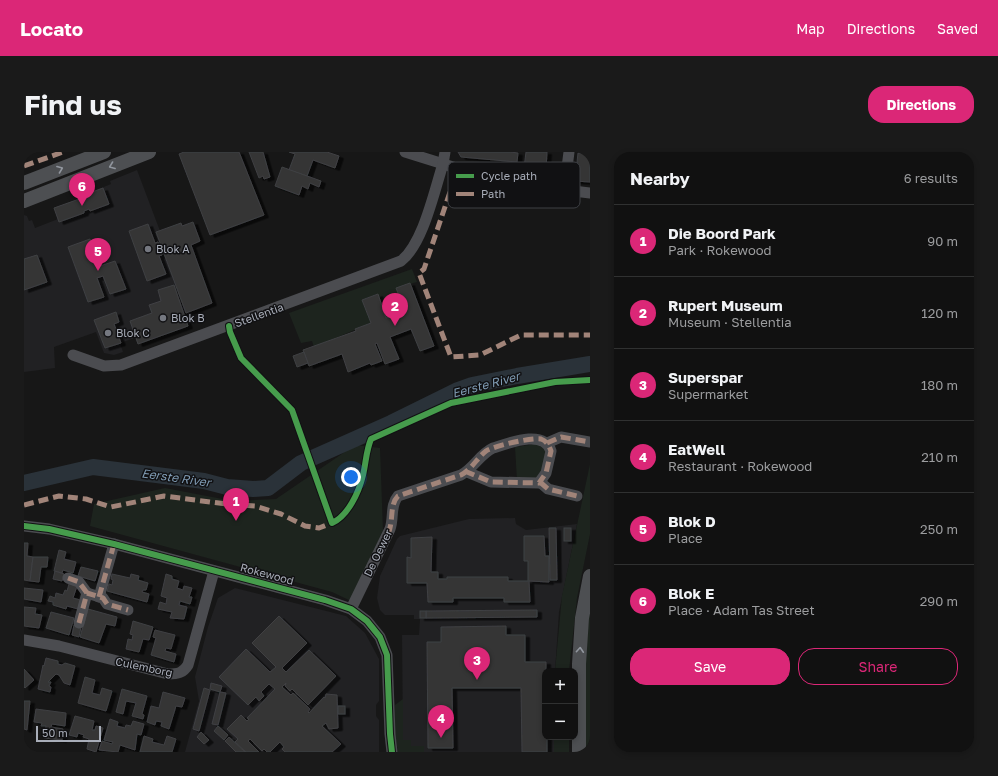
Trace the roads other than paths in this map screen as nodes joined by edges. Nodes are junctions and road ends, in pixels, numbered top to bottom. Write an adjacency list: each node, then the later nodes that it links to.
1 (104, 152): 9 (main road, one-way to 1)
2 (149, 152): 12 (main road, one-way to 12)
3 (404, 152): 7 (street)
4 (444, 152): 7 (street, Stellentia)
5 (569, 152): 6 (street)
6 (568, 162)
7 (443, 164): 8 (street); 13 (street, Stellentia)
8 (448, 166)
9 (24, 183)
10 (580, 192): 11 (street)
11 (590, 193)
12 (24, 201)
13 (73, 355)
14 (590, 442): 15 (street)
15 (547, 443): 16 (street, De Oewer); 17 (street)
16 (467, 472): 17 (street); 26 (street, De Oewer)
17 (540, 482): 18 (street)
18 (577, 496)
19 (24, 526): 20 (street, Rokewood)
20 (114, 544): 21 (street, Rokewood); 25 (street)
21 (214, 571): 26 (street, Rokewood); 29 (street, Culemborg)
22 (590, 576): 31 (main road, one-way to 22)
23 (68, 578): 24 (street)
24 (87, 593): 25 (street); 28 (street)
25 (99, 596): 27 (street)
26 (351, 608): 30 (street, Rokewood)
27 (128, 610)
28 (79, 623)
29 (24, 640)
30 (392, 752)
31 (579, 752)

